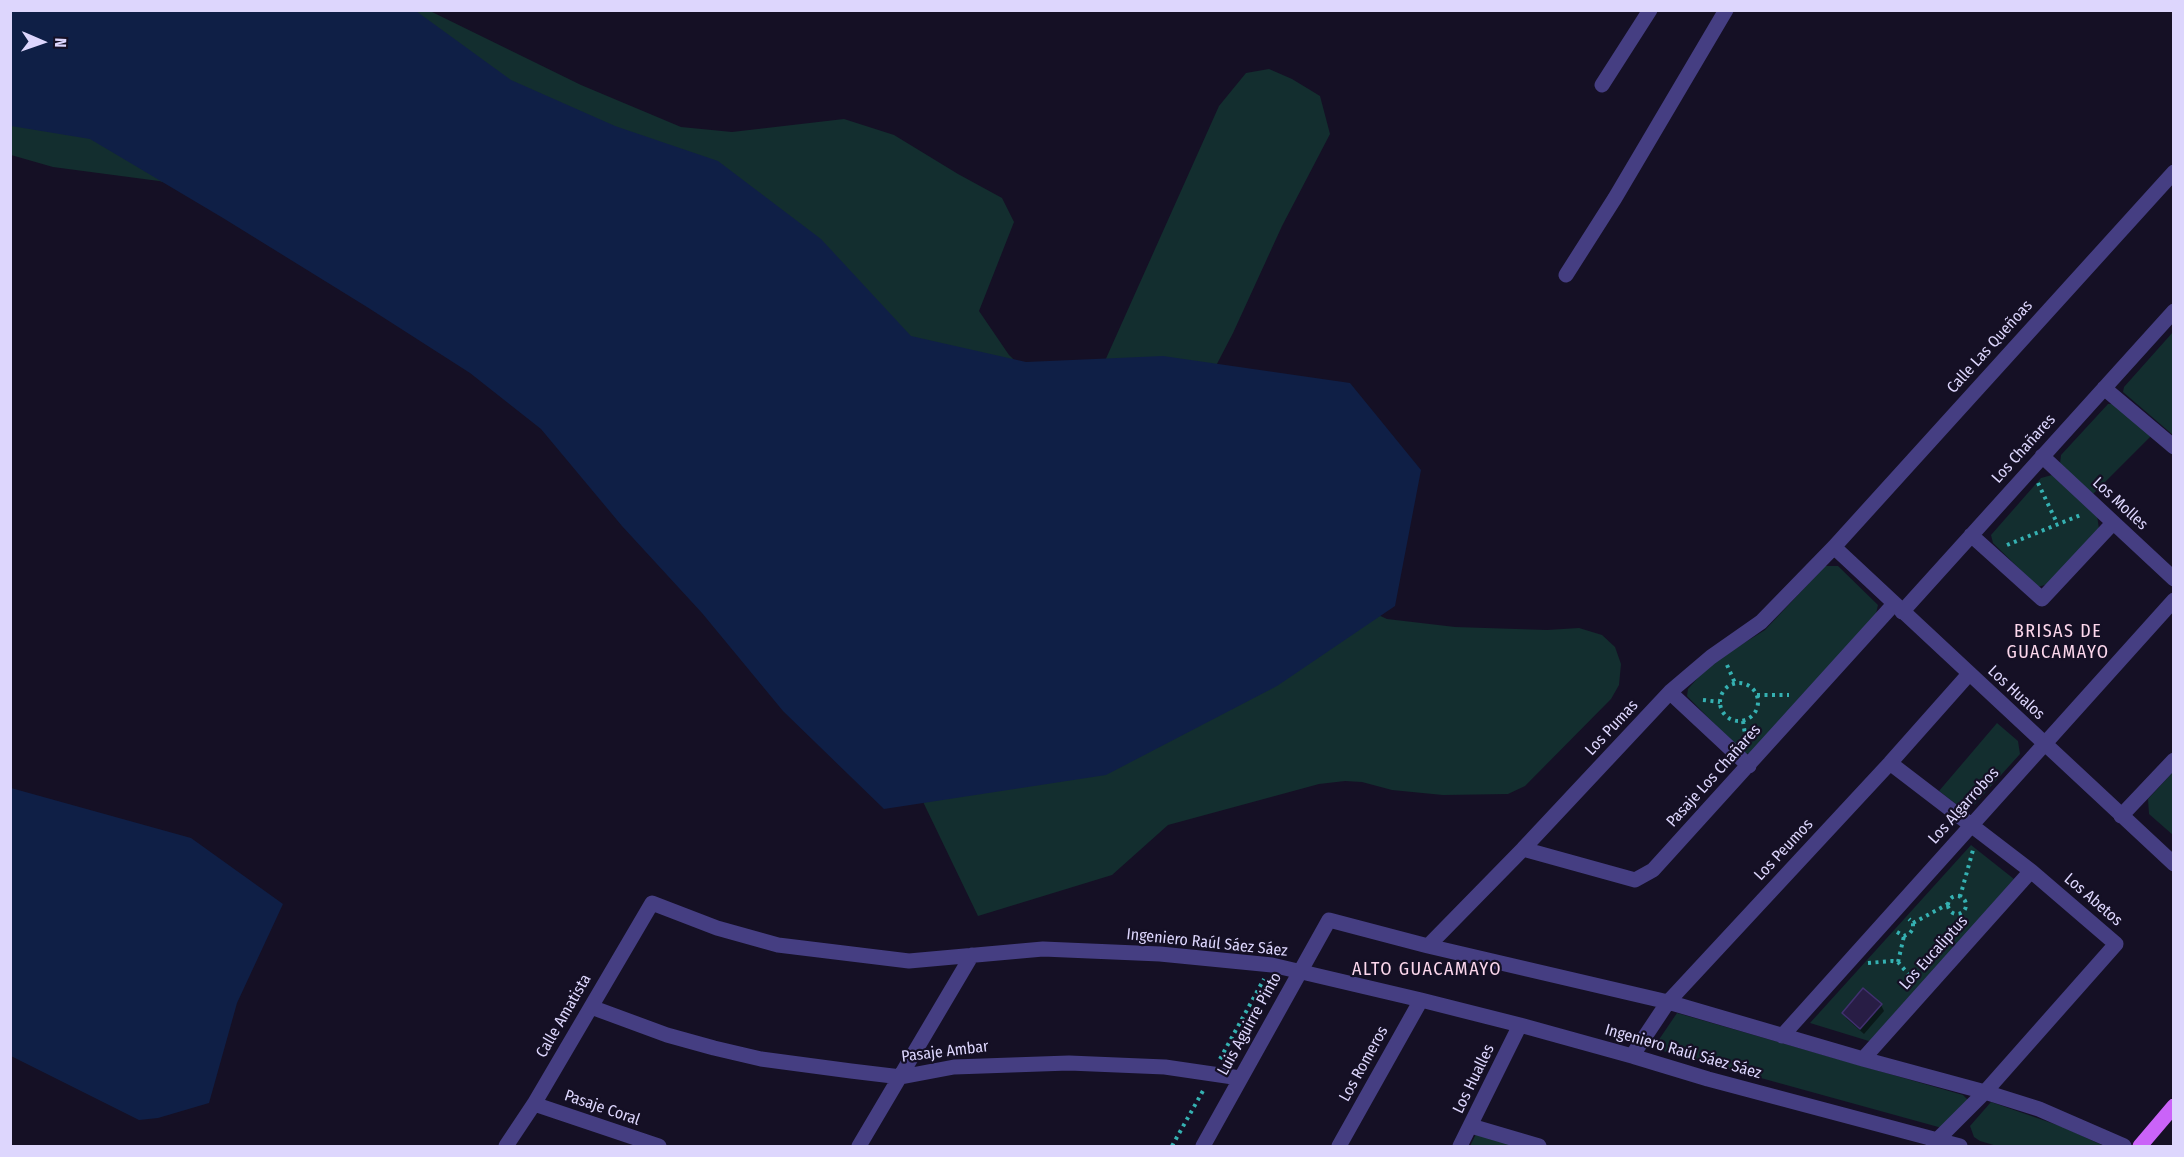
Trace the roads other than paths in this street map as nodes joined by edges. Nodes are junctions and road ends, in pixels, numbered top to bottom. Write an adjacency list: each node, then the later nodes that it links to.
1 (1650, 10): 3 (street)
2 (1726, 10): 5 (street)
3 (1602, 85)
4 (2174, 172): 12 (street, Calle Las Queñoas)
5 (1566, 275)
6 (2173, 311): 7 (street, Los Chañares)
7 (2104, 388): 8 (street); 9 (street, Los Chañares)
8 (2174, 447)
9 (2042, 456): 10 (street, Los Molles); 11 (street, Los Chañares)
10 (2114, 523): 11 (street); 13 (street, Los Molles)
11 (1971, 535): 15 (street, Los Chañares)
12 (1834, 547): 15 (street, Los Hualos); 17 (street, Los Pumas)
13 (2174, 579)
14 (2174, 600): 18 (street, Los Algarrobos)
15 (1898, 608): 16 (street, Los Hualos); 21 (street, Pasaje Los Chañares)
16 (1969, 674): 18 (street, Los Hualos); 20 (street, Los Peumos)
17 (1671, 691): 21 (street); 24 (street, Los Pumas)
18 (2045, 744): 22 (street, Los Hualos); 23 (street, Los Algarrobos)
19 (2174, 760): 22 (street)
20 (1890, 763): 23 (street, Los Abetos); 32 (street, Los Peumos)
21 (1749, 766): 24 (street, Pasaje Los Chañares)
22 (2121, 816): 25 (street, Los Hualos)
23 (1972, 825): 26 (street, Los Abetos); 35 (street, Los Algarrobos)
24 (1523, 849): 28 (street, Los Pumas)
25 (2174, 864)
26 (2031, 871): 37 (street, Los Eucaliptus); 40 (street, Los Abetos)
27 (652, 903): 29 (street, Ingeniero Raúl Sáez Sáez); 33 (street, Calle Amatista)
28 (1428, 946): 30 (street, Luis Aguirre Pinto); 32 (street)
29 (972, 956): 30 (street, Ingeniero Raúl Sáez Sáez); 38 (street)
30 (1300, 972): 31 (street, Ingeniero Raúl Sáez Sáez); 39 (street, Luis Aguirre Pinto)
31 (1420, 1000): 34 (street, Ingeniero Raúl Sáez Sáez); 49 (street, Los Romeros)
32 (1668, 1002): 35 (street); 36 (street, Los Peumos)
33 (591, 1007): 38 (street, Pasaje Ambar); 41 (street, Calle Amatista)
34 (1520, 1025): 36 (street, Ingeniero Raúl Sáez Sáez); 43 (street, Los Hualles)
35 (1782, 1036): 37 (street)
36 (1632, 1056): 44 (street, Ingeniero Raúl Sáez Sáez)
37 (1863, 1059): 40 (street)
38 (901, 1077): 39 (street, Pasaje Ambar); 47 (street)
39 (1240, 1078): 48 (street, Luis Aguirre Pinto)
40 (1985, 1092): 44 (street); 53 (street)
41 (534, 1104): 45 (street, Calle Amatista); 46 (street, Pasaje Coral)
42 (2174, 1106): 54 (main road)
43 (1471, 1126): 50 (street, Los Hualles); 51 (street)
44 (1934, 1143): 52 (street, Ingeniero Raúl Sáez Sáez)
45 (506, 1146)
46 (659, 1146)
47 (859, 1146)
48 (1203, 1146)
49 (1340, 1146)
50 (1460, 1146)
51 (1539, 1146)
52 (1960, 1146)
53 (2124, 1146)
54 (2140, 1146)

